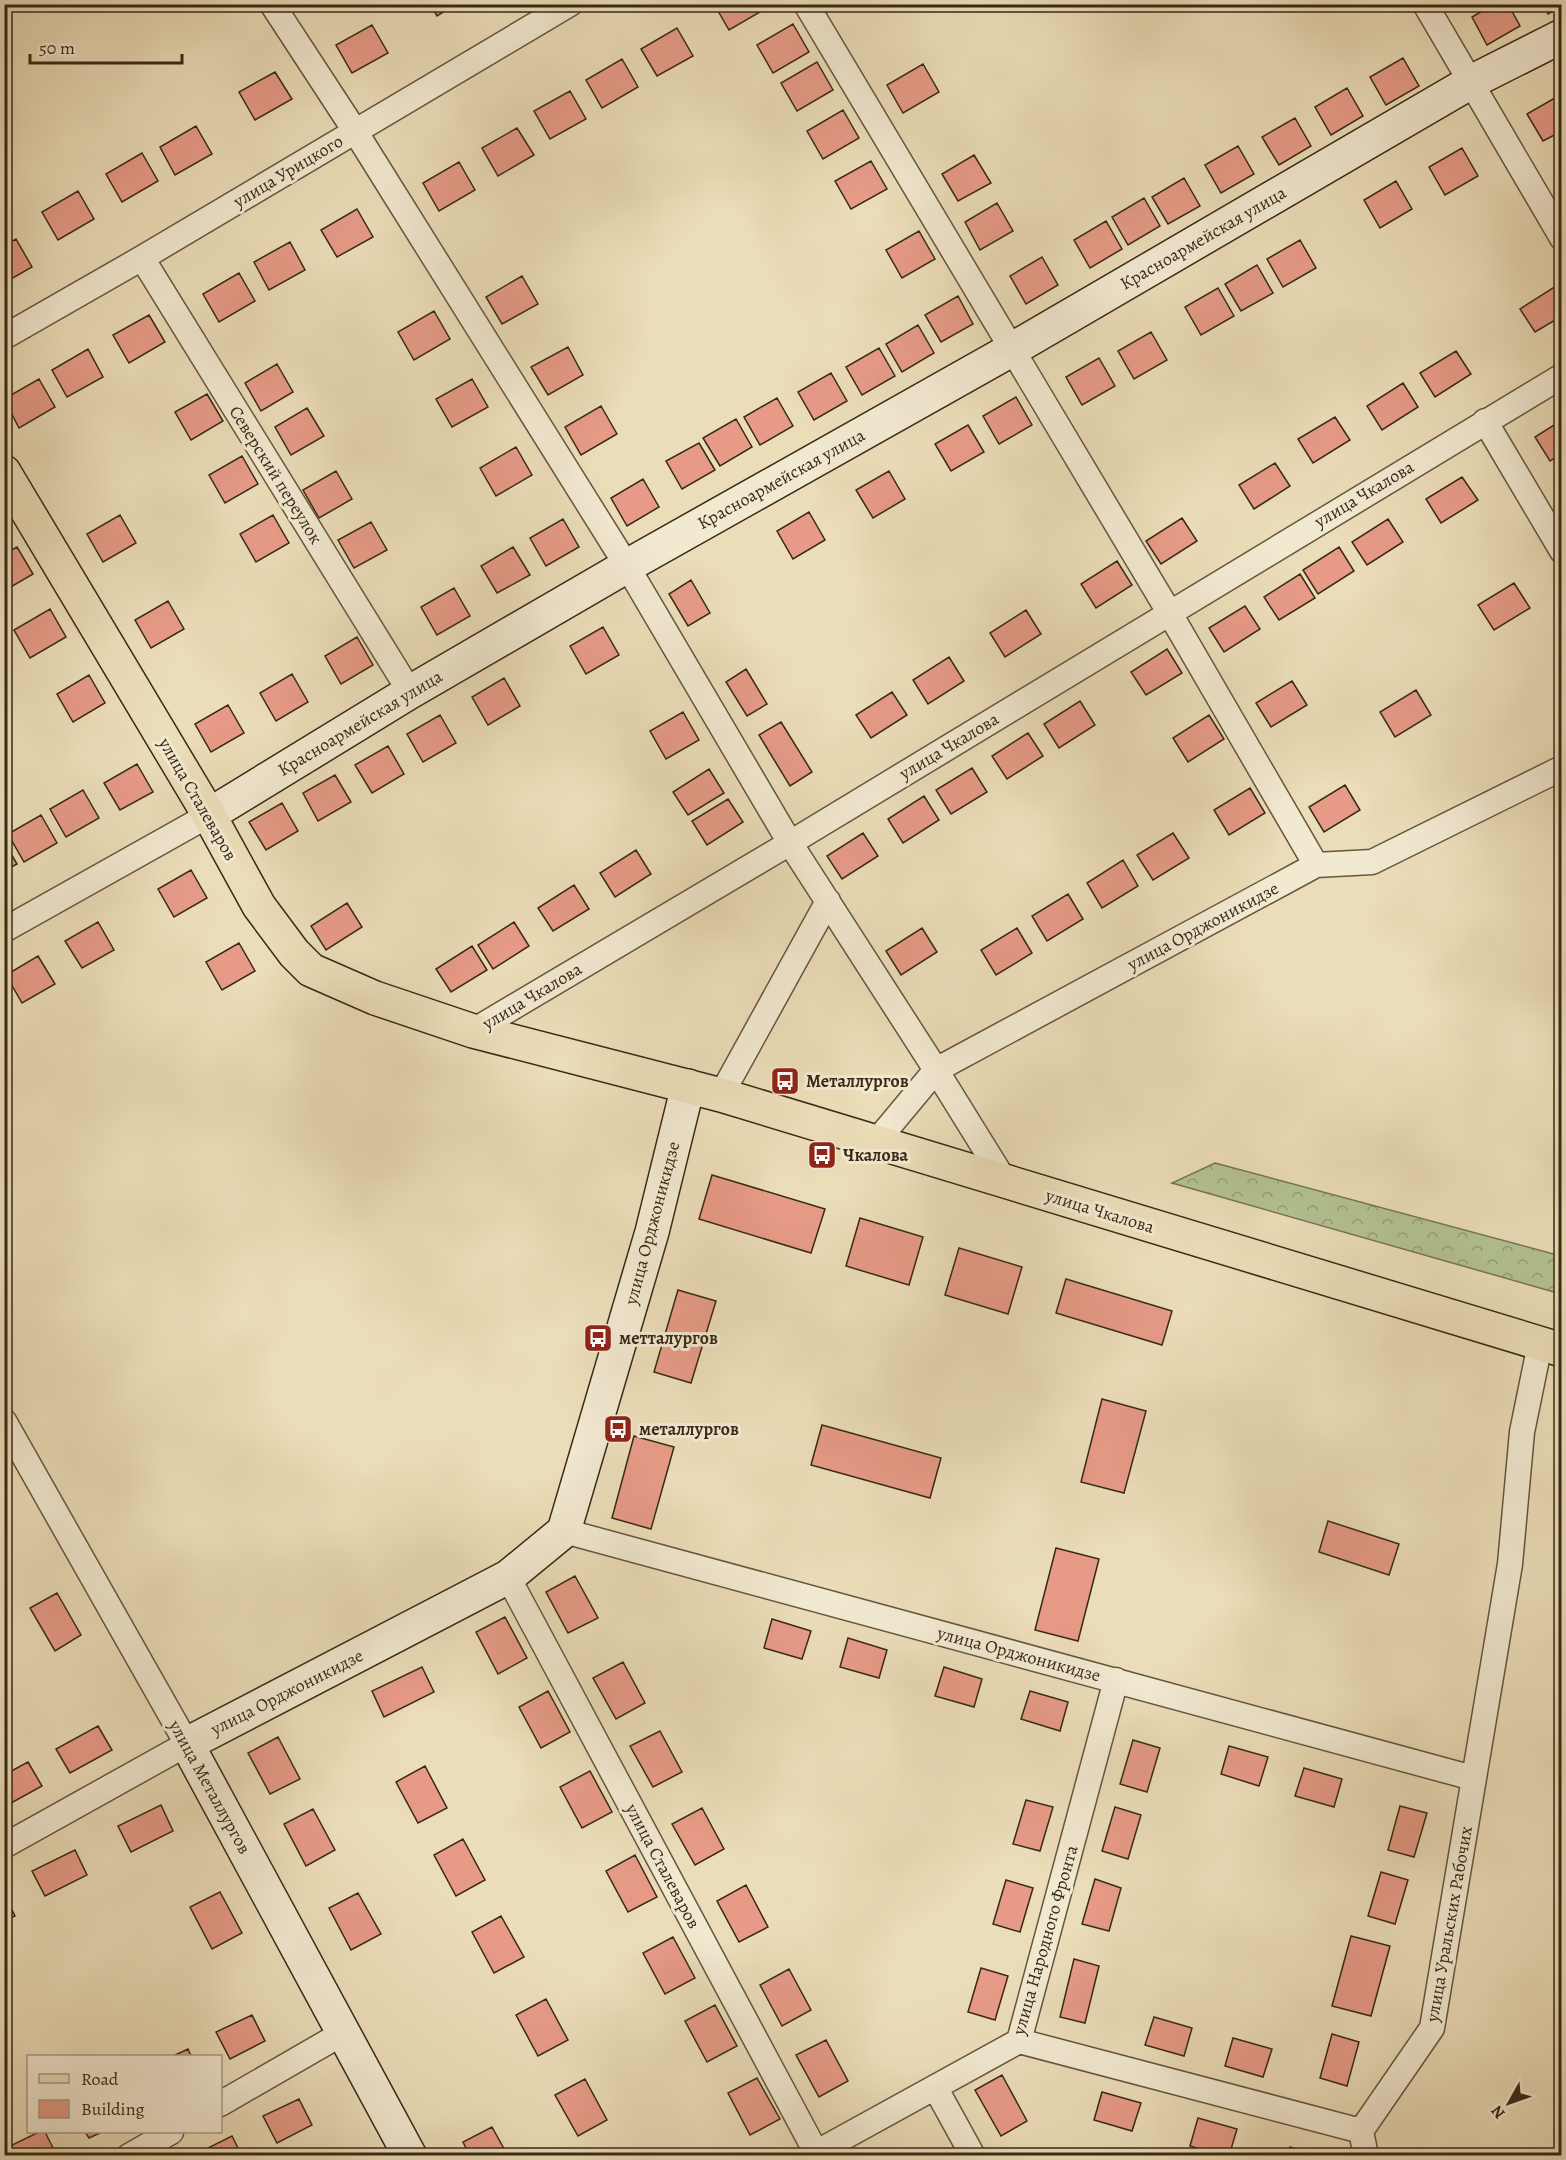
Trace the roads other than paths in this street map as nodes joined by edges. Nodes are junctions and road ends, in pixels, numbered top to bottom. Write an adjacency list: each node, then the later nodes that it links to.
1 (272, 4): 7 (street)
2 (570, 4): 7 (street, улица Урицкого)
3 (806, 4): 11 (street)
4 (1425, 4): 6 (street)
5 (1562, 36): 6 (street, Красноармейская улица)
6 (1471, 82): 8 (street); 11 (street, Красноармейская улица)
7 (354, 131): 9 (street, улица Урицкого); 16 (street)
8 (1562, 238)
9 (142, 258): 10 (street, улица Урицкого); 18 (street, Северский переулок)
10 (4, 337)
11 (1011, 350): 16 (street, Красноармейская улица); 17 (street)
12 (1562, 376): 13 (street, улица Чкалова)
13 (1485, 421): 15 (street); 17 (street, улица Чкалова)
14 (4, 472): 20 (main road, улица Сталеваров)
15 (1562, 551)
16 (627, 566): 18 (street, Красноармейская улица); 21 (street)
17 (1169, 612): 21 (street, улица Чкалова); 22 (street)
18 (410, 692): 20 (street, Красноармейская улица)
19 (1562, 768): 22 (street, улица Орджоникидзе)
20 (209, 815): 24 (street, Красноармейская улица); 25 (main road, улица Сталеваров)
21 (790, 843): 23 (street); 25 (street, улица Чкалова)
22 (1316, 865): 26 (street, улица Орджоникидзе)
23 (828, 902): 26 (street); 28 (street)
24 (4, 930)
25 (473, 1031): 27 (main road, улица Чкалова)
26 (936, 1070): 29 (street, улица Орджоникидзе); 30 (street)
27 (688, 1086): 28 (main road, улица Чкалова); 34 (street, улица Орджоникидзе)
28 (721, 1095): 29 (main road, улица Чкалова)
29 (876, 1142): 30 (main road, улица Чкалова)
30 (1006, 1183): 31 (main road, улица Чкалова)
31 (1551, 1347): 38 (street, улица Уральских Рабочих)
32 (4, 1421): 33 (street, улица Металлургов)
33 (12, 1451): 37 (street, улица Металлургов)
34 (564, 1531): 35 (street, улица Орджоникидзе); 36 (street, улица Орджоникидзе)
35 (508, 1577): 37 (street, улица Орджоникидзе); 46 (street, улица Сталеваров)
36 (1116, 1680): 38 (street, улица Орджоникидзе); 41 (street, улица Народного Фронта)
37 (187, 1744): 39 (street, улица Орджоникидзе); 40 (street, улица Металлургов)
38 (1473, 1778): 44 (street, улица Уральских Рабочих)
39 (4, 1846)
40 (343, 2033): 43 (street); 48 (street, улица Металлургов)
41 (1019, 2041): 42 (street, улица Народного Фронта); 44 (street)
42 (935, 2087): 46 (street, улица Народного Фронта); 49 (street)
43 (222, 2102)
44 (1361, 2131): 50 (street)
45 (169, 2133): 47 (street)
46 (815, 2154)
47 (129, 2156)
48 (410, 2156)
49 (973, 2156)
50 (1366, 2156)

